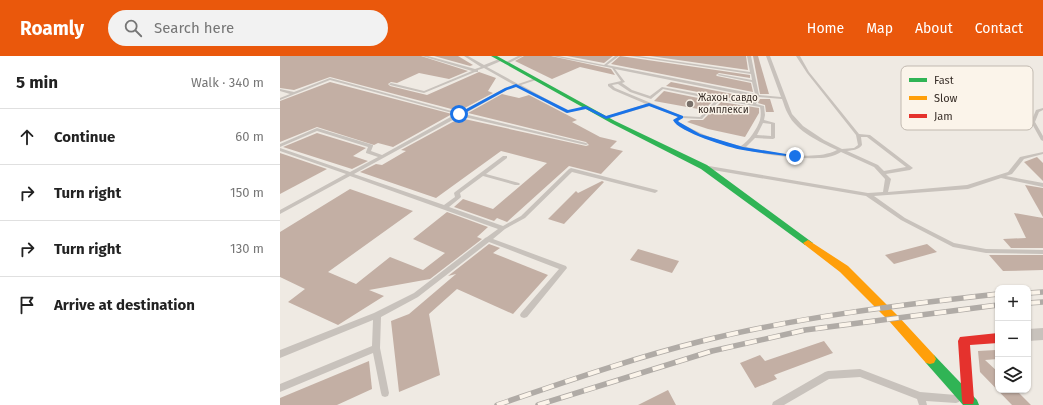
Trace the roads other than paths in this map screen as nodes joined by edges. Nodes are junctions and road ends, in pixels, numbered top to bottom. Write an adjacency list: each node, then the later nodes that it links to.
1 (424, 56): 14 (lane)
2 (466, 56): 12 (lane)
3 (521, 56): 10 (lane)
4 (554, 56): 11 (lane)
5 (617, 56): 11 (lane)
6 (632, 56): 15 (lane)
7 (749, 56): 15 (lane)
8 (768, 56): 28 (lane)
9 (798, 56): 40 (lane)
10 (500, 60): 12 (lane); 17 (main road)
11 (604, 66): 13 (lane)
12 (485, 67): 14 (lane); 22 (lane)
13 (613, 68): 18 (lane); 20 (lane)
14 (477, 70): 25 (lane)
15 (753, 73): 19 (lane)
16 (720, 75): 19 (lane)
17 (535, 79): 22 (lane); 34 (main road)
18 (668, 79): 23 (lane); 27 (lane)
19 (754, 80): 27 (lane)
20 (619, 83): 23 (lane); 32 (lane)
21 (391, 84): 25 (lane)
22 (516, 86): 34 (lane); 36 (lane)
23 (662, 88): 29 (lane)
24 (280, 90): 26 (lane)
25 (424, 92): 31 (lane)
26 (293, 93): 30 (lane); 31 (lane)
27 (757, 96): 28 (lane); 33 (lane)
28 (784, 98): 47 (lane)
29 (719, 99): 33 (lane); 37 (lane)
30 (280, 100)
31 (414, 101): 36 (lane)
32 (649, 105): 37 (lane); 38 (lane)
33 (754, 105): 39 (lane)
34 (586, 107): 38 (main road)
35 (1043, 109): 42 (lane)
36 (459, 114): 43 (lane); 49 (lane)
37 (682, 117): 45 (lane)
38 (606, 118): 51 (main road)
39 (762, 121): 41 (lane); 41 (lane)
40 (858, 135): 47 (lane); 52 (lane)
41 (753, 136): 45 (lane)
42 (1043, 140)
43 (586, 144)
44 (280, 146): 49 (lane)
45 (742, 148): 47 (lane)
46 (280, 149): 53 (lane)
47 (841, 150): 52 (lane)
48 (1042, 151): 55 (lane)
49 (382, 156): 53 (lane)
50 (505, 157): 54 (lane)
51 (704, 167): 60 (lane); 76 (main road)
52 (882, 173): 59 (lane)
53 (350, 174): 61 (lane); 62 (lane)
54 (482, 174): 56 (lane); 61 (lane)
55 (1002, 176): 57 (lane); 59 (lane)
56 (516, 184)
57 (1043, 185)
58 (655, 192): 63 (lane)
59 (885, 194): 60 (lane)
60 (868, 195): 65 (lane)
61 (444, 208): 63 (lane)
62 (280, 212)
63 (503, 228): 64 (lane)
64 (487, 239): 66 (lane); 67 (lane)
65 (1043, 252)
66 (524, 314)
67 (376, 315): 71 (lane); 72 (lane)
68 (1043, 334): 69 (street)
69 (1031, 335)
70 (995, 338): 76 (main road)
71 (376, 348): 73 (lane); 74 (lane)
72 (280, 354)
73 (280, 388)
74 (384, 393)
75 (920, 396): 76 (lane); 77 (lane); 78 (lane)
76 (970, 403)
77 (776, 405)
78 (923, 405)

